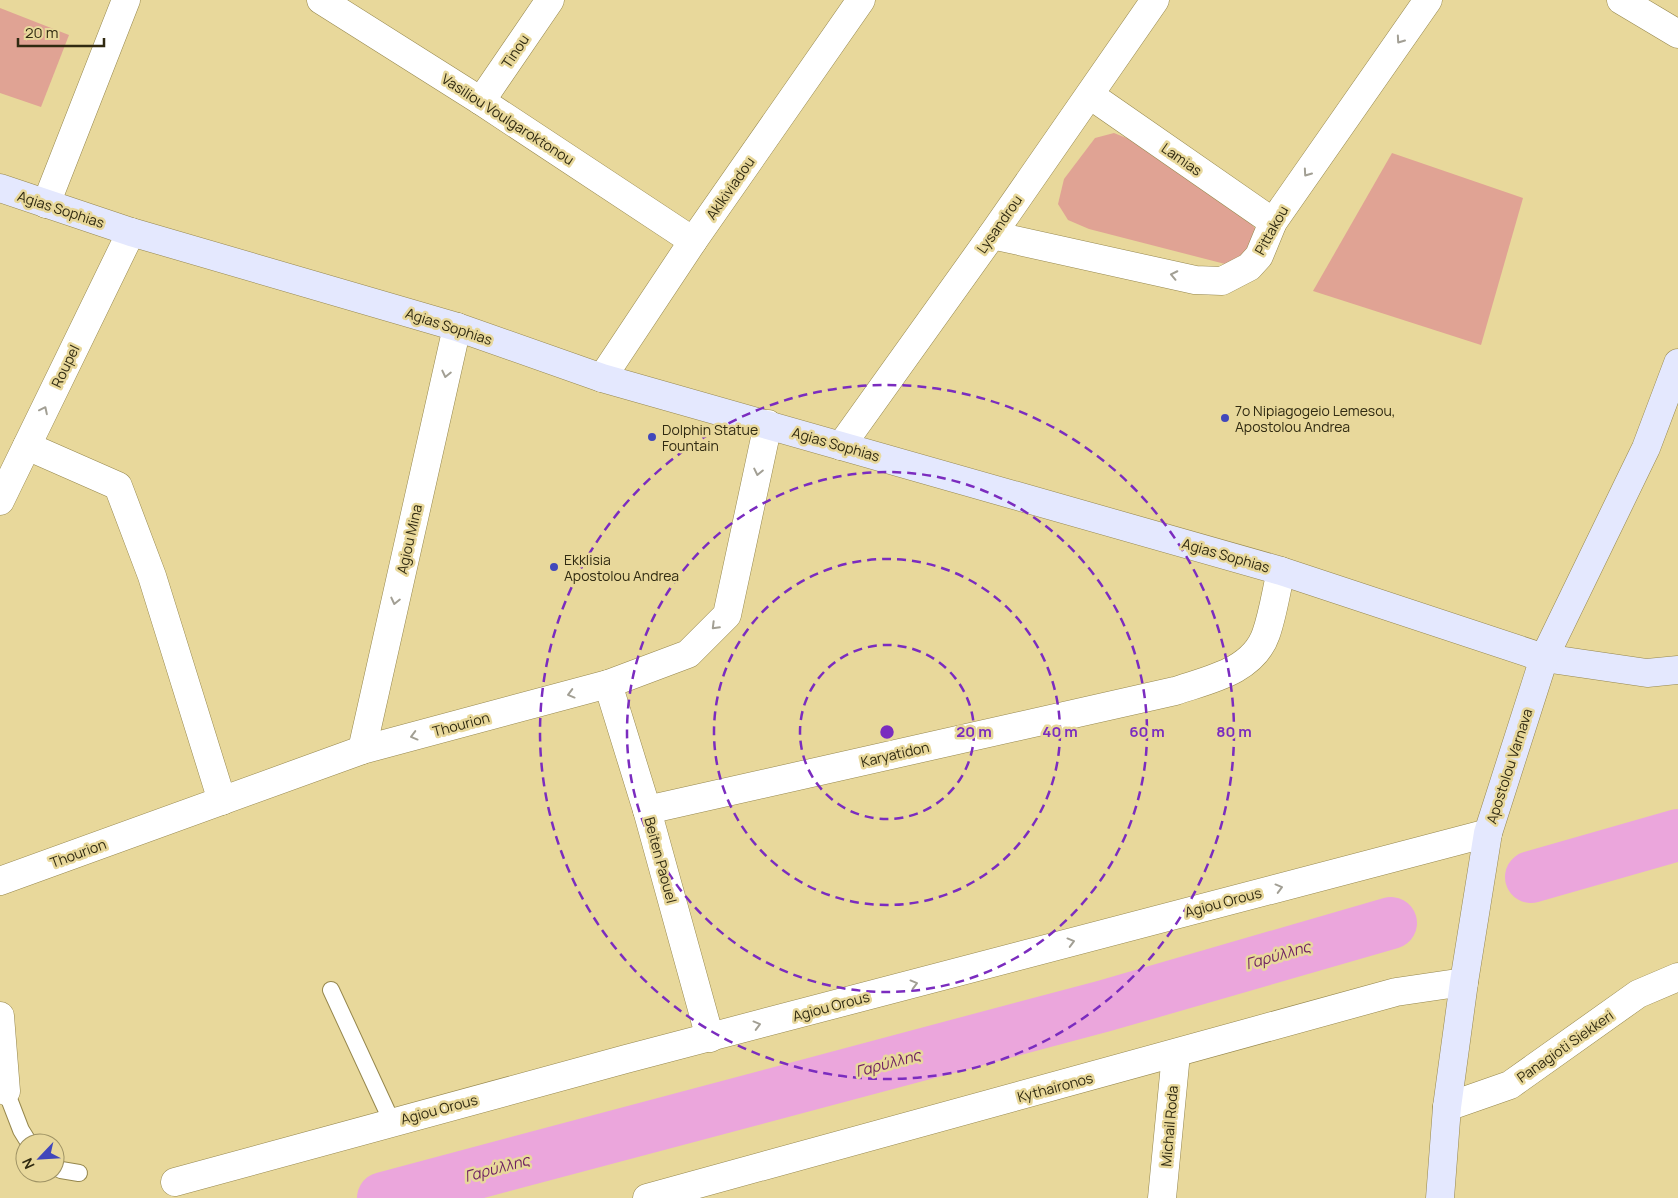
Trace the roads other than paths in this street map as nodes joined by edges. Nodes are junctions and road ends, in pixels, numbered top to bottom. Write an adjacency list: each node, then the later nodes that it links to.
1 (126, 0): 12 (street)
2 (321, 0): 10 (street, Vasiliou Voulgaroktonou)
3 (550, 0): 10 (street, Tinou)
4 (861, 0): 16 (street, Aklkiviadou)
5 (1155, 0): 9 (street, Lysandrou)
6 (1428, 0): 13 (street, Pittakou, one-way to 13)
7 (1620, 0): 8 (street)
8 (1678, 34)
9 (1090, 95): 13 (street, Lamias); 15 (street, Lysandrou)
10 (481, 101): 16 (street, Vasiliou Voulgaroktonou)
11 (0, 188): 12 (street, Agias Sophias)
12 (46, 204): 14 (street, Agias Sophias)
13 (1273, 222): 15 (street, Pittakou, one-way to 15)
14 (130, 232): 17 (street, Agias Sophias); 21 (street, Roupel, one-way to 14)
15 (992, 235): 22 (street, Lysandrou)
16 (693, 241): 19 (street, Aklkiviadou)
17 (456, 327): 19 (street, Agias Sophias); 28 (street, Agiou Mina, one-way to 28)
18 (1678, 363): 25 (street, Apostolou Varnava)
19 (602, 378): 20 (street, Agias Sophias)
20 (768, 424): 22 (street, Agias Sophias); 27 (street, Thourion, one-way to 27)
21 (27, 446): 23 (street, Roupel); 29 (street)
22 (842, 446): 24 (street, Agias Sophias)
23 (0, 501)
24 (1281, 571): 25 (street, Agias Sophias); 30 (street, Karyatidon)
25 (1544, 658): 26 (street, Agias Sophias); 31 (street, Apostolou Varnava)
26 (1678, 670)
27 (608, 684): 28 (street, Thourion, one-way to 28); 30 (street, Beiten Paouel)
28 (362, 750): 29 (street, Thourion)
29 (222, 800): 32 (street, Thourion)
30 (647, 810): 37 (street, Beiten Paouel)
31 (1488, 833): 34 (street, Apostolou Varnava); 37 (street, Agiou Orous, one-way to 31)
32 (0, 881)
33 (1678, 977): 40 (street, Panagioti Siekkeri)
34 (1464, 982): 38 (street, Kythaironos); 40 (street, Apostolou Varnava)
35 (331, 990): 41 (lane)
36 (0, 1016): 39 (street)
37 (710, 1038): 41 (street, Agiou Orous)
38 (1176, 1054): 46 (street, Kythaironos); 47 (street, Michail Roda)
39 (6, 1091): 42 (lane)
40 (1447, 1107): 48 (street, Apostolou Varnava)
41 (392, 1122): 45 (street, Agiou Orous)
42 (23, 1133)
43 (65, 1171): 44 (lane)
44 (78, 1173)
45 (175, 1182)
46 (647, 1198)
47 (1162, 1198)
48 (1440, 1198)

